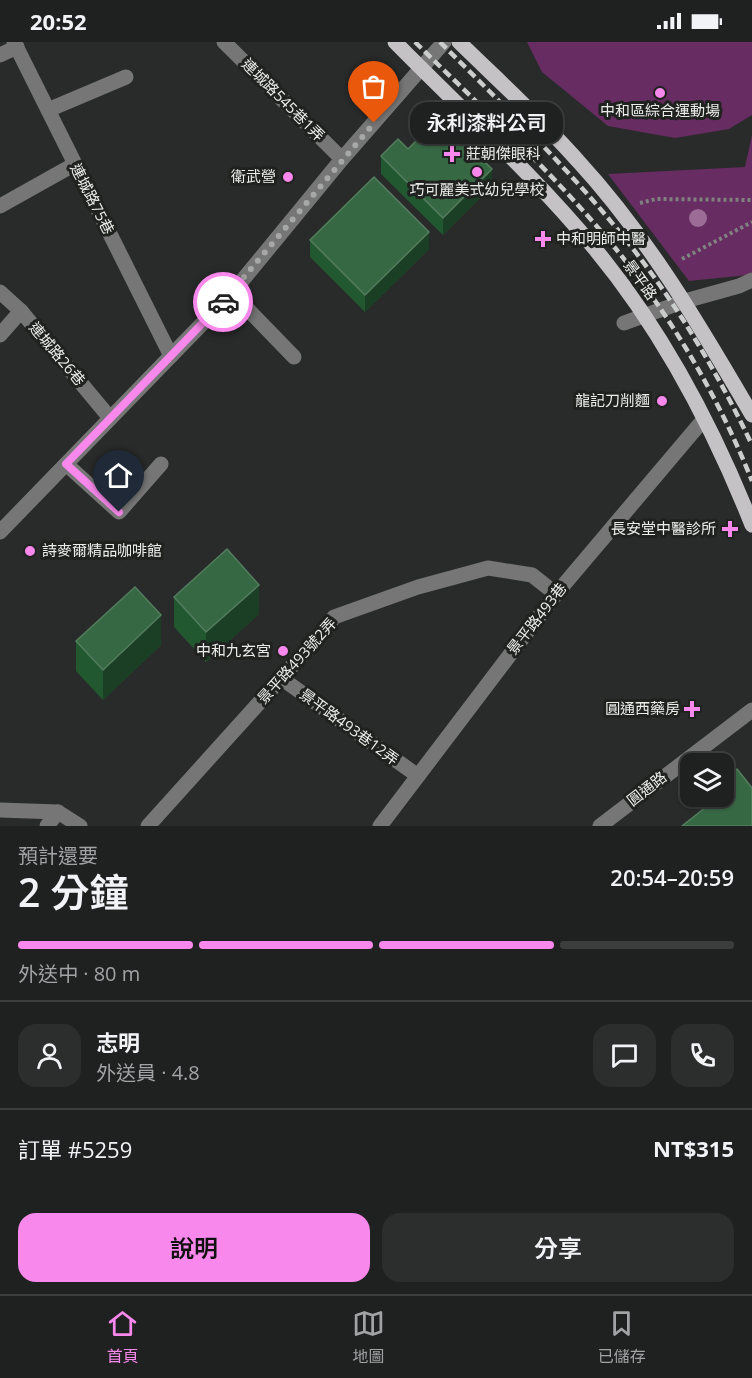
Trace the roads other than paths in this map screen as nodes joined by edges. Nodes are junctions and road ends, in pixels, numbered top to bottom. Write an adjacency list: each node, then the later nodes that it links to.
1 (224, 42): 10 (street, 連城路545巷1弄)
2 (395, 42): 7 (main road, 景平路)
3 (444, 42): 7 (street)
4 (459, 42): 16 (main road, 景平路)
5 (15, 45): 6 (street); 9 (street, 連城路75巷)
6 (0, 55)
7 (421, 68): 10 (street); 18 (main road, 景平路)
8 (126, 77): 9 (street)
9 (48, 110): 11 (street, 連城路75巷)
10 (342, 159): 15 (street)
11 (75, 164): 12 (street); 21 (street, 連城路75巷)
12 (0, 206)
13 (752, 280): 16 (street)
14 (0, 292): 17 (street, 連城路26巷)
15 (232, 293): 21 (street); 22 (street)
16 (685, 301): 18 (street); 23 (main road, 景平路)
17 (21, 311): 20 (street); 24 (street, 連城路26巷)
18 (644, 316): 19 (street); 25 (main road, 景平路)
19 (624, 323)
20 (0, 335)
21 (171, 356): 24 (street)
22 (294, 357)
23 (752, 415)
24 (111, 418): 26 (street)
25 (704, 419): 28 (main road, 景平路); 30 (street, 景平路493巷)
26 (66, 464): 27 (street); 29 (street)
27 (161, 465)
28 (752, 525)
29 (1, 528)
30 (556, 594): 31 (street, 景平路493號2弄); 33 (street, 景平路493巷)
31 (281, 678): 33 (street, 景平路493巷12弄); 38 (street, 景平路493號2弄)
32 (752, 710): 40 (street, 圓通路)
33 (418, 776): 39 (street, 景平路493巷)
34 (0, 810): 35 (street)
35 (58, 812): 36 (street); 37 (street)
36 (47, 826)
37 (80, 826)
38 (148, 826)
39 (380, 826)
40 (600, 826)

